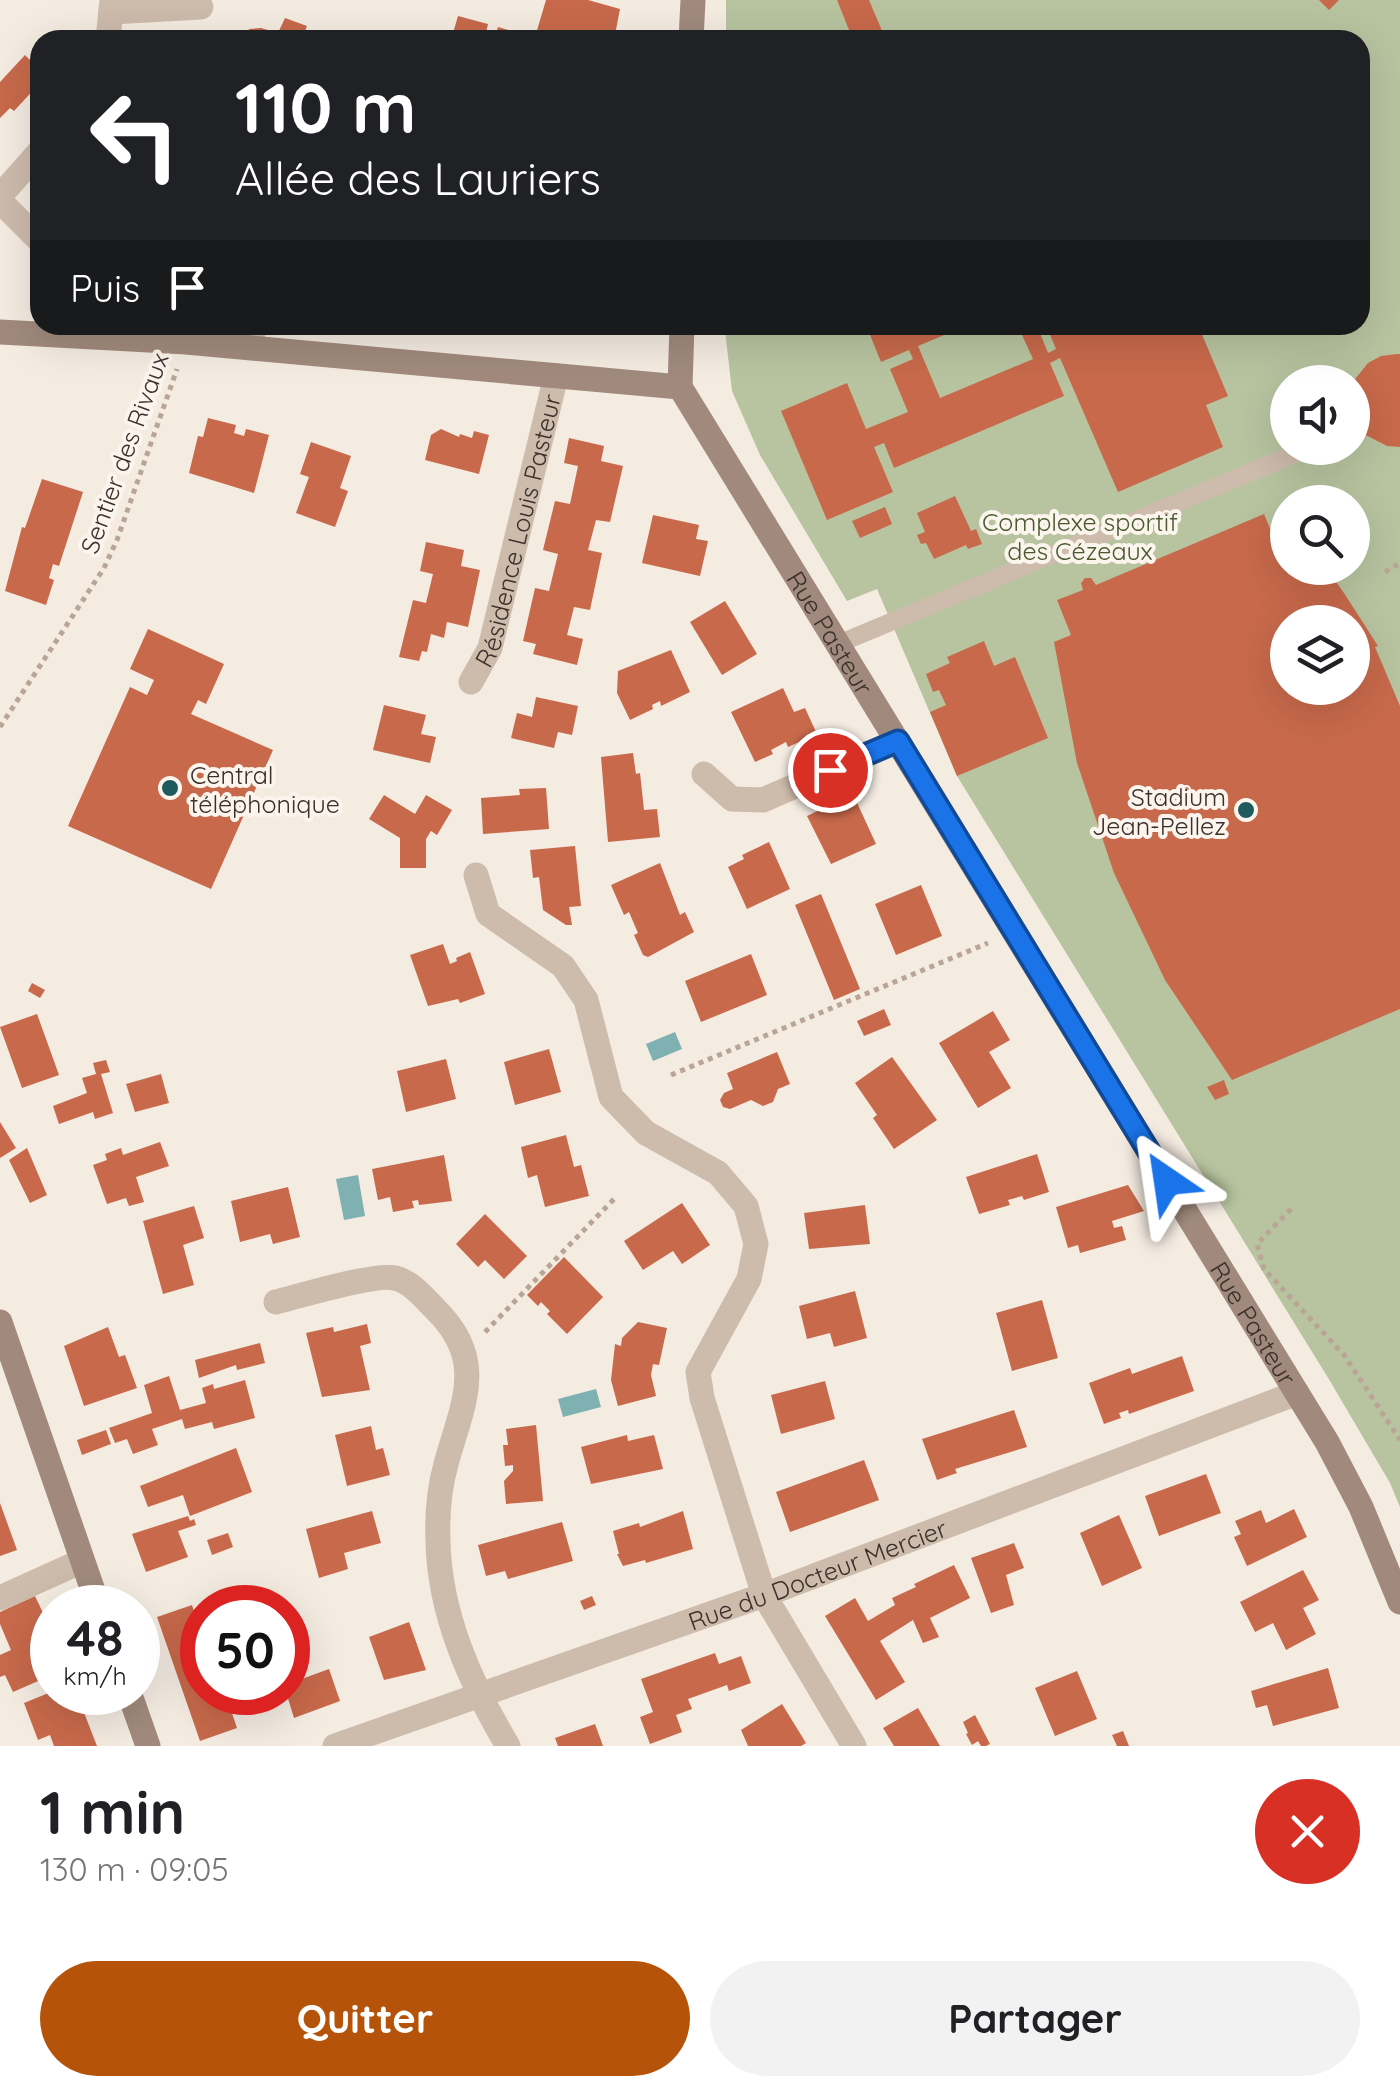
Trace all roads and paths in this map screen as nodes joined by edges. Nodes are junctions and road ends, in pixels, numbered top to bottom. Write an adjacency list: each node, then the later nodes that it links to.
1 (692, 0): 4 (main road)
2 (111, 6): 3 (street)
3 (200, 6)
4 (691, 30)
5 (30, 163): 6 (street)
6 (0, 198): 7 (street)
7 (30, 230)
8 (0, 332): 9 (main road)
9 (30, 332)
10 (115, 335): 13 (main road)
11 (682, 335): 15 (main road)
12 (256, 337): 13 (main road); 14 (main road)
13 (186, 342): 21 (path, Sentier des Rivaux)
14 (556, 376): 15 (main road); 20 (street, Résidence Louis Pasteur)
15 (680, 387): 19 (main road, Rue Pasteur)
16 (1270, 464): 19 (lane)
17 (1400, 563): 18 (path)
18 (1385, 572)
19 (838, 644): 22 (main road, Rue Pasteur)
20 (471, 682)
21 (0, 727)
22 (898, 741): 23 (street); 25 (main road, Rue Pasteur)
23 (704, 774)
24 (476, 875): 36 (street)
25 (1012, 928): 26 (path); 32 (main road, Rue Pasteur)
26 (671, 1075)
27 (616, 1197): 31 (path)
28 (1291, 1209): 33 (path)
29 (276, 1302): 39 (street)
30 (0, 1322): 34 (main road)
31 (485, 1332)
32 (1297, 1394): 36 (street, Rue du Docteur Mercier); 38 (main road, Rue Pasteur)
33 (1400, 1440)
34 (82, 1561): 35 (main road); 37 (street)
35 (90, 1585)
36 (764, 1596): 39 (street, Rue du Docteur Mercier); 44 (street)
37 (0, 1598)
38 (1400, 1602)
39 (478, 1695): 42 (street, Rue du Docteur Mercier); 43 (street)
40 (137, 1715): 41 (main road)
41 (148, 1746)
42 (335, 1746)
43 (508, 1746)
44 (854, 1746)

